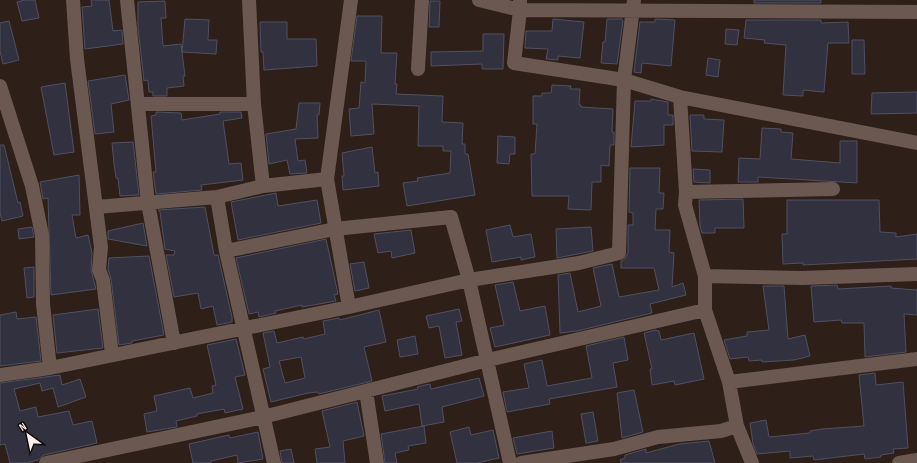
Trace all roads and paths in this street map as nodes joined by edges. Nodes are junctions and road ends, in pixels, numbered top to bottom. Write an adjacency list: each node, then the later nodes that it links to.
1 (73, 0): 23 (street)
2 (127, 0): 14 (street)
3 (249, 0): 15 (street)
4 (351, 0): 17 (street)
5 (422, 0): 10 (street)
6 (479, 0): 7 (street)
7 (520, 5): 8 (street); 11 (street)
8 (633, 6): 9 (street); 11 (street)
9 (917, 12)
10 (418, 69)
11 (624, 80): 13 (street); 28 (street)
12 (0, 86): 36 (street)
13 (680, 97): 16 (street); 20 (street)
14 (138, 104): 15 (street); 22 (street)
15 (254, 104): 18 (street)
16 (917, 143)
17 (326, 179): 18 (street); 24 (street)
18 (263, 186): 21 (street)
19 (833, 189): 20 (street)
20 (686, 192): 27 (street)
21 (217, 197): 22 (street); 25 (street)
22 (148, 203): 23 (street); 32 (street)
23 (96, 207): 33 (street)
24 (335, 229): 25 (street); 28 (street); 29 (street)
25 (226, 251): 31 (street)
26 (917, 274): 27 (street)
27 (705, 276): 30 (street)
28 (469, 280): 29 (street); 35 (street)
29 (349, 307): 31 (street)
30 (705, 310): 35 (street); 38 (street)
31 (244, 328): 32 (street); 40 (street)
32 (174, 343): 33 (street)
33 (112, 354): 36 (street)
34 (917, 359): 38 (street)
35 (488, 360): 39 (street); 46 (street)
36 (50, 368): 37 (street)
37 (0, 375)
38 (730, 382): 41 (street)
39 (366, 392): 40 (street); 45 (street)
40 (264, 417): 43 (street); 44 (street)
41 (737, 426): 47 (street); 48 (street)
42 (917, 460): 49 (street)
43 (46, 463)
44 (274, 463)
45 (377, 463)
46 (510, 463)
47 (521, 463)
48 (752, 463)
49 (899, 463)

